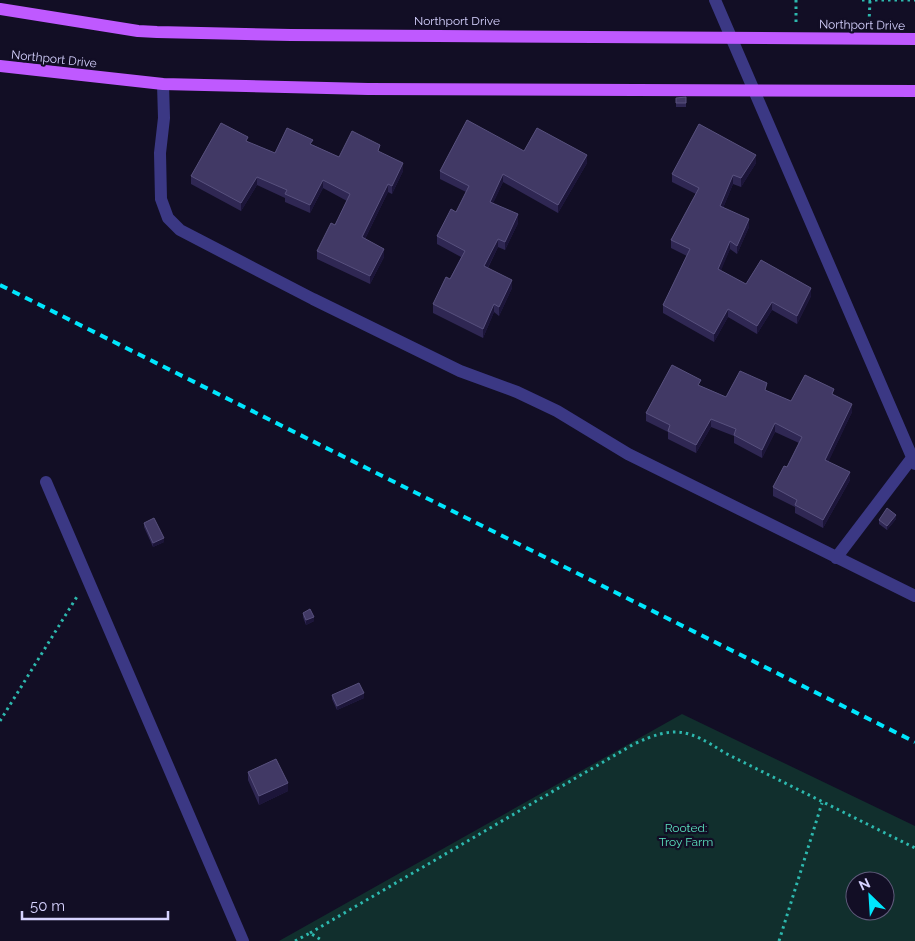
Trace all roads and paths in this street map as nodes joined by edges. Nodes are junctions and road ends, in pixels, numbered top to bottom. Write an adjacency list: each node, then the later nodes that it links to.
1 (716, 0): 9 (street)
2 (796, 0): 7 (path)
3 (862, 0): 4 (path)
4 (870, 0): 5 (path); 8 (path)
5 (915, 0)
6 (0, 9): 9 (main road, Northport Drive)
7 (796, 22)
8 (869, 23)
9 (731, 37): 10 (main road, Northport Drive); 13 (street)
10 (915, 39)
11 (0, 66): 12 (main road, Northport Drive)
12 (163, 84): 13 (main road, Northport Drive); 17 (street)
13 (754, 90): 14 (main road, Northport Drive); 15 (street)
14 (915, 91)
15 (914, 461): 17 (street)
16 (46, 482): 18 (street)
17 (836, 558): 19 (street)
18 (88, 579): 20 (path); 24 (street)
19 (915, 596)
20 (0, 720)
21 (822, 803): 22 (path); 23 (path); 27 (path)
22 (915, 848)
23 (310, 933): 25 (path); 26 (path)
24 (243, 941)
25 (295, 941)
26 (323, 941)
27 (779, 941)

